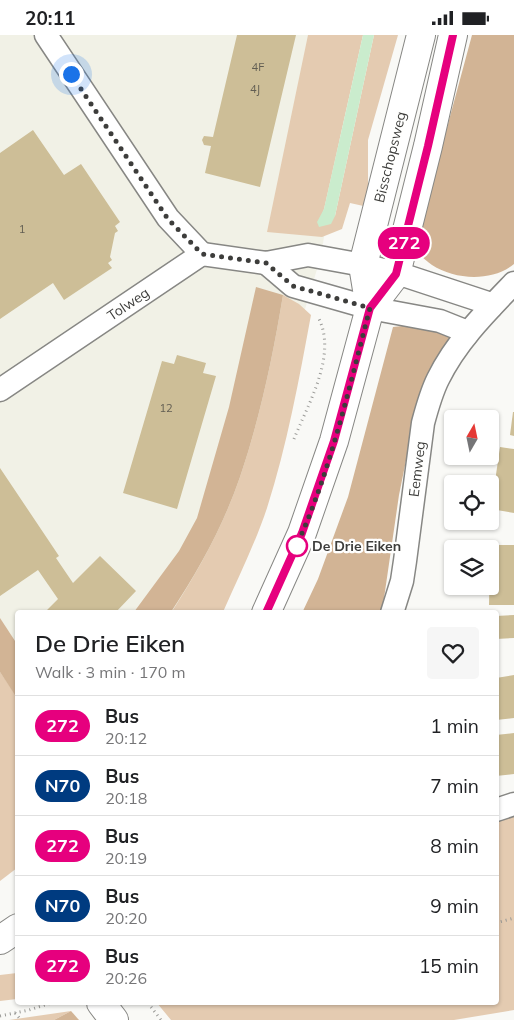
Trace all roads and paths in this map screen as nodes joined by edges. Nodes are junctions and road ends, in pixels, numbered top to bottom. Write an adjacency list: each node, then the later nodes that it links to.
1 (46, 35): 4 (street)
2 (421, 35): 6 (main road, Bisschopsweg)
3 (453, 35): 7 (main road, Bisschopsweg)
4 (202, 254): 5 (street); 13 (street, Tolweg)
5 (266, 263): 6 (street); 9 (street)
6 (363, 265): 7 (street); 11 (main road, Bisschopsweg)
7 (396, 274): 10 (street); 11 (main road, Bisschopsweg)
8 (514, 283): 10 (street, Eemweg)
9 (302, 288): 11 (street); 14 (path)
10 (491, 307): 12 (street, Eemweg)
11 (370, 308): 12 (street); 15 (main road, Bisschopsweg)
12 (467, 334): 16 (street, Eemweg)
13 (0, 390)
14 (294, 439)
15 (267, 610)
16 (393, 610)
17 (514, 804): 18 (street)
18 (499, 810)
19 (514, 918): 20 (path)
20 (499, 922)
21 (15, 929): 22 (main road)
22 (0, 940)
23 (44, 1005): 26 (path)
24 (103, 1005): 29 (main road)
25 (150, 1005): 30 (path)
26 (15, 1013): 27 (path); 28 (path)
27 (0, 1016)
28 (20, 1020)
29 (114, 1020)
30 (161, 1020)

